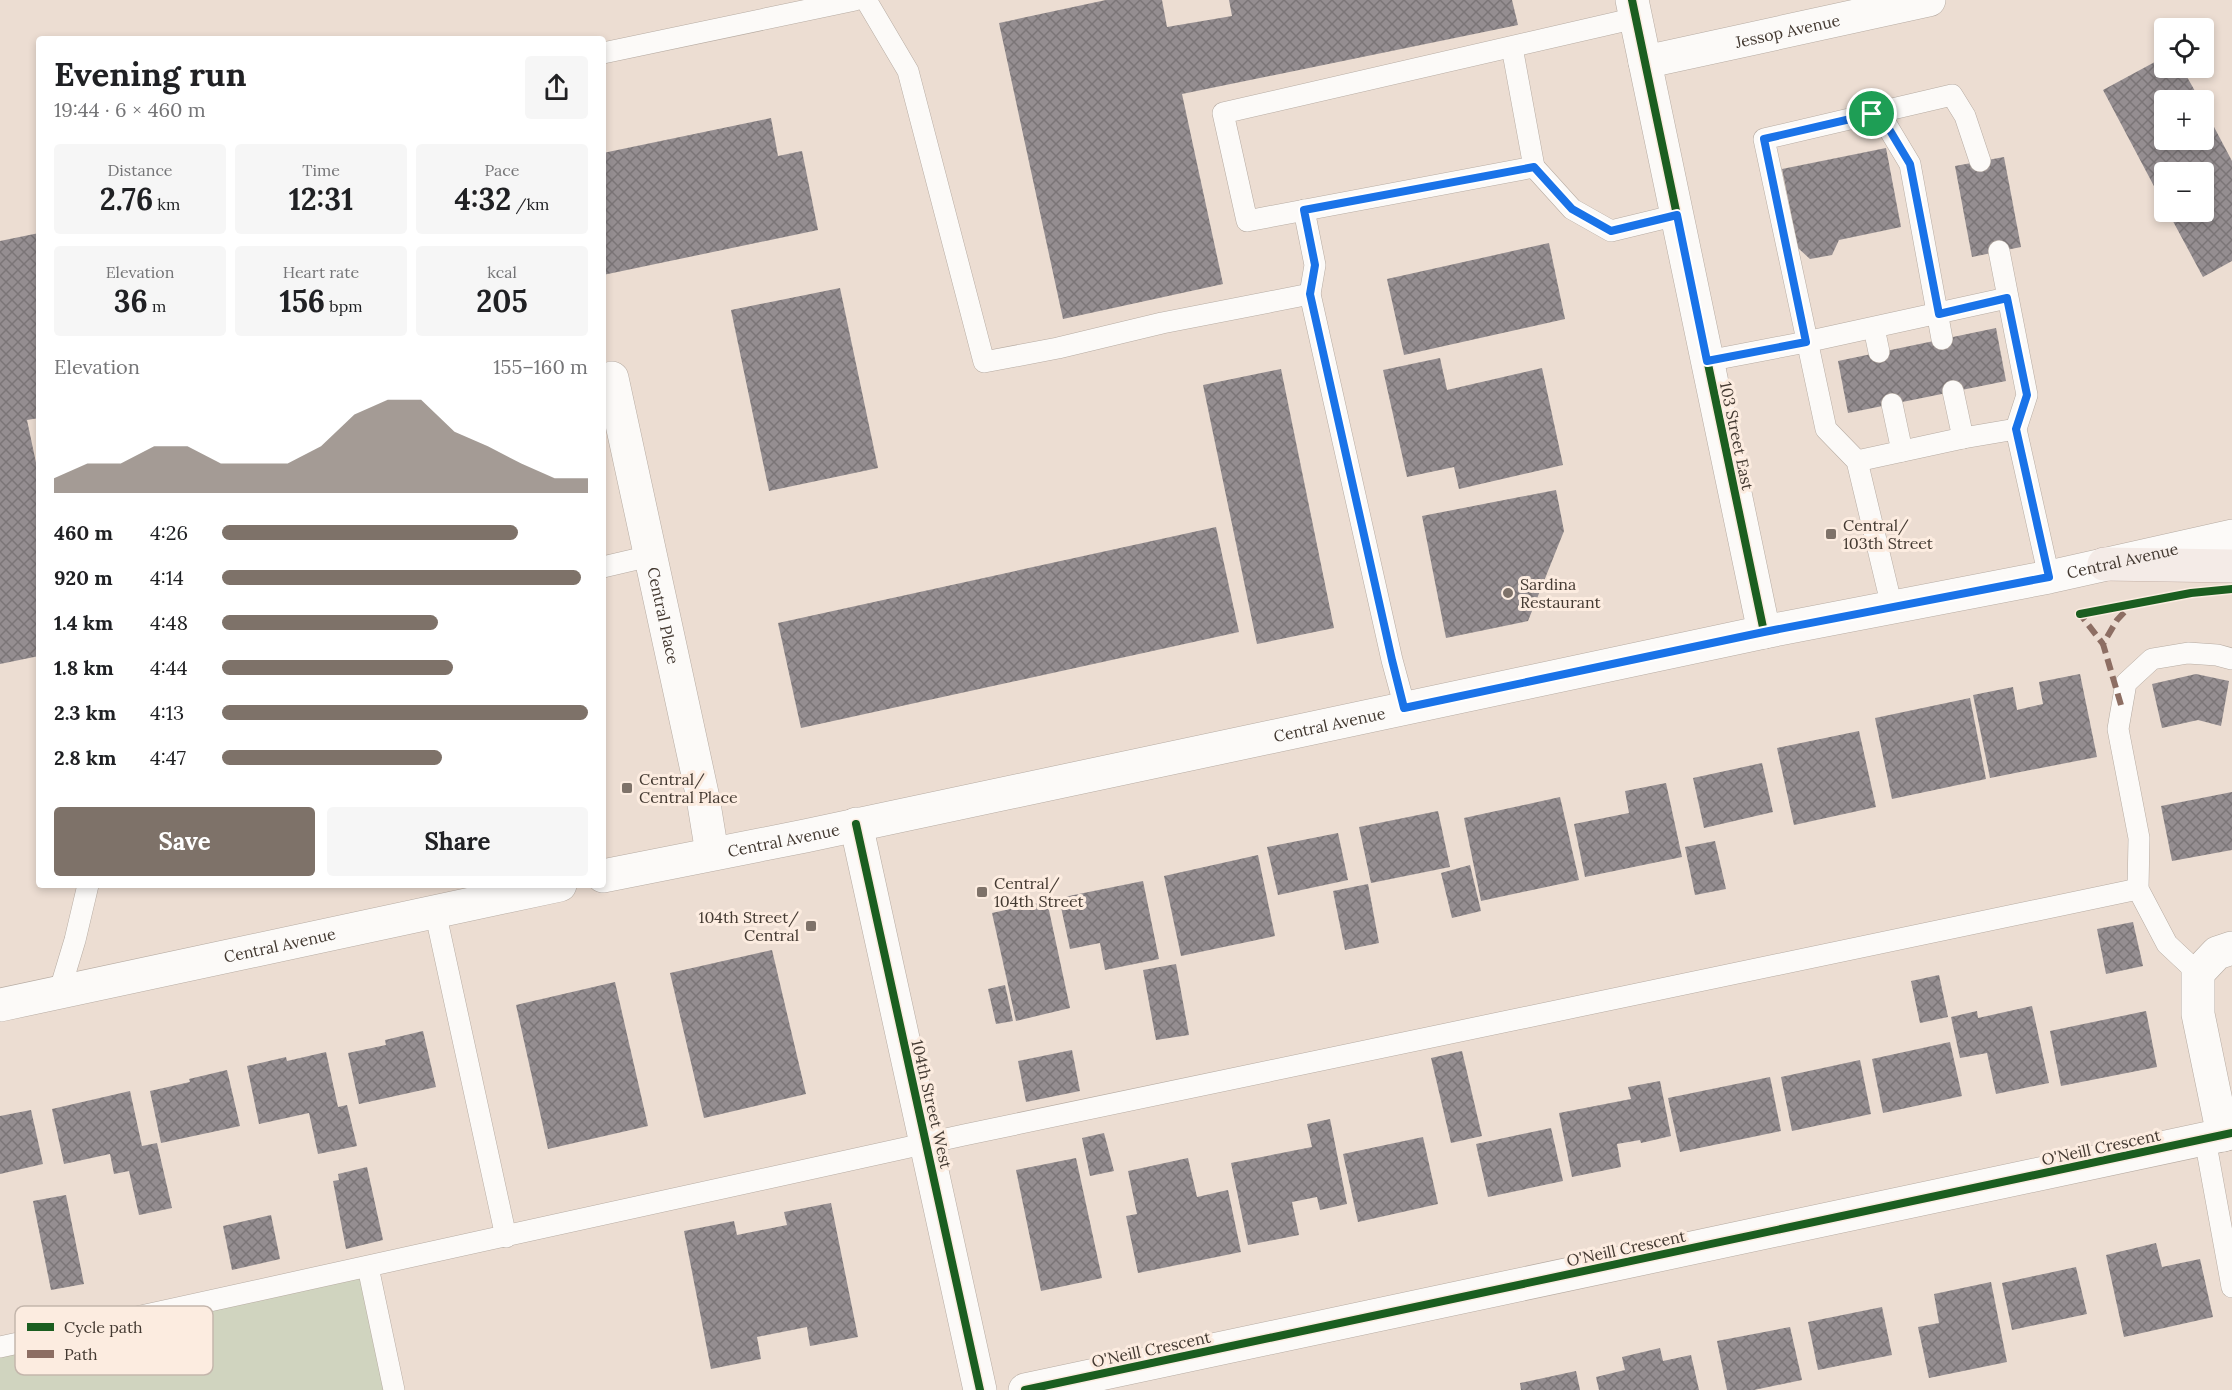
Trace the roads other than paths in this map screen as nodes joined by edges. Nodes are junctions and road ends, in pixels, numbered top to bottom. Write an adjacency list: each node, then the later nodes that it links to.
1 (855, 0): 6 (lane)
2 (866, 0): 14 (lane)
3 (1929, 0): 7 (street, Jessop Avenue)
4 (1634, 9): 5 (lane); 7 (street, 103 Street East)
5 (1512, 47): 10 (lane); 11 (lane)
6 (606, 52)
7 (1645, 62): 12 (street, 103 Street East)
8 (1872, 114): 9 (lane); 16 (lane); 19 (lane)
9 (1980, 161)
10 (1534, 167): 11 (lane); 12 (lane)
11 (1304, 210): 14 (lane)
12 (1677, 215): 21 (street, 103 Street East)
13 (1999, 251): 15 (lane)
14 (1310, 294): 38 (lane)
15 (2007, 298): 16 (lane); 25 (lane)
16 (1939, 314): 17 (lane); 18 (lane)
17 (1874, 328): 19 (lane); 20 (lane)
18 (1942, 339)
19 (1806, 342): 21 (lane); 28 (lane)
20 (1879, 352)
21 (1707, 361): 36 (street, 103 Street East)
22 (612, 378): 30 (street, Central Place)
23 (1953, 392): 26 (lane)
24 (1892, 404): 27 (lane)
25 (2016, 429): 26 (lane); 34 (lane)
26 (1963, 438): 27 (lane)
27 (1902, 451): 28 (lane)
28 (1857, 461): 35 (lane)
29 (2232, 536): 31 (street, Central Avenue)
30 (650, 556): 32 (lane); 40 (street, Central Place)
31 (2104, 564): 33 (main road); 34 (street, Central Avenue)
32 (606, 566)
33 (2232, 566)
34 (2049, 577): 35 (street, Central Avenue)
35 (1892, 607): 36 (street, Central Avenue)
36 (1764, 632): 38 (street, Central Avenue)
37 (2232, 658): 44 (lane)
38 (1404, 708): 39 (street, Central Avenue)
39 (856, 824): 40 (street, Central Avenue); 51 (street, 104th Street West)
40 (712, 853): 41 (street, Central Avenue)
41 (606, 875)
42 (87, 888): 48 (lane)
43 (546, 888): 45 (street, Central Avenue)
44 (2138, 889): 47 (lane); 51 (lane)
45 (435, 911): 48 (street, Central Avenue); 52 (lane)
46 (2232, 948): 47 (street)
47 (2198, 973): 50 (street)
48 (59, 993): 49 (street, Central Avenue)
49 (0, 1005)
50 (2220, 1136): 54 (lane); 60 (street, O'Neill Crescent)
51 (928, 1144): 52 (lane); 59 (street, 104th Street West)
52 (506, 1237): 53 (lane)
53 (368, 1267): 55 (lane); 58 (lane)
54 (2232, 1287)
55 (189, 1306)
56 (15, 1344): 57 (lane)
57 (0, 1347)
58 (394, 1390)
59 (980, 1390)
60 (1025, 1390)

